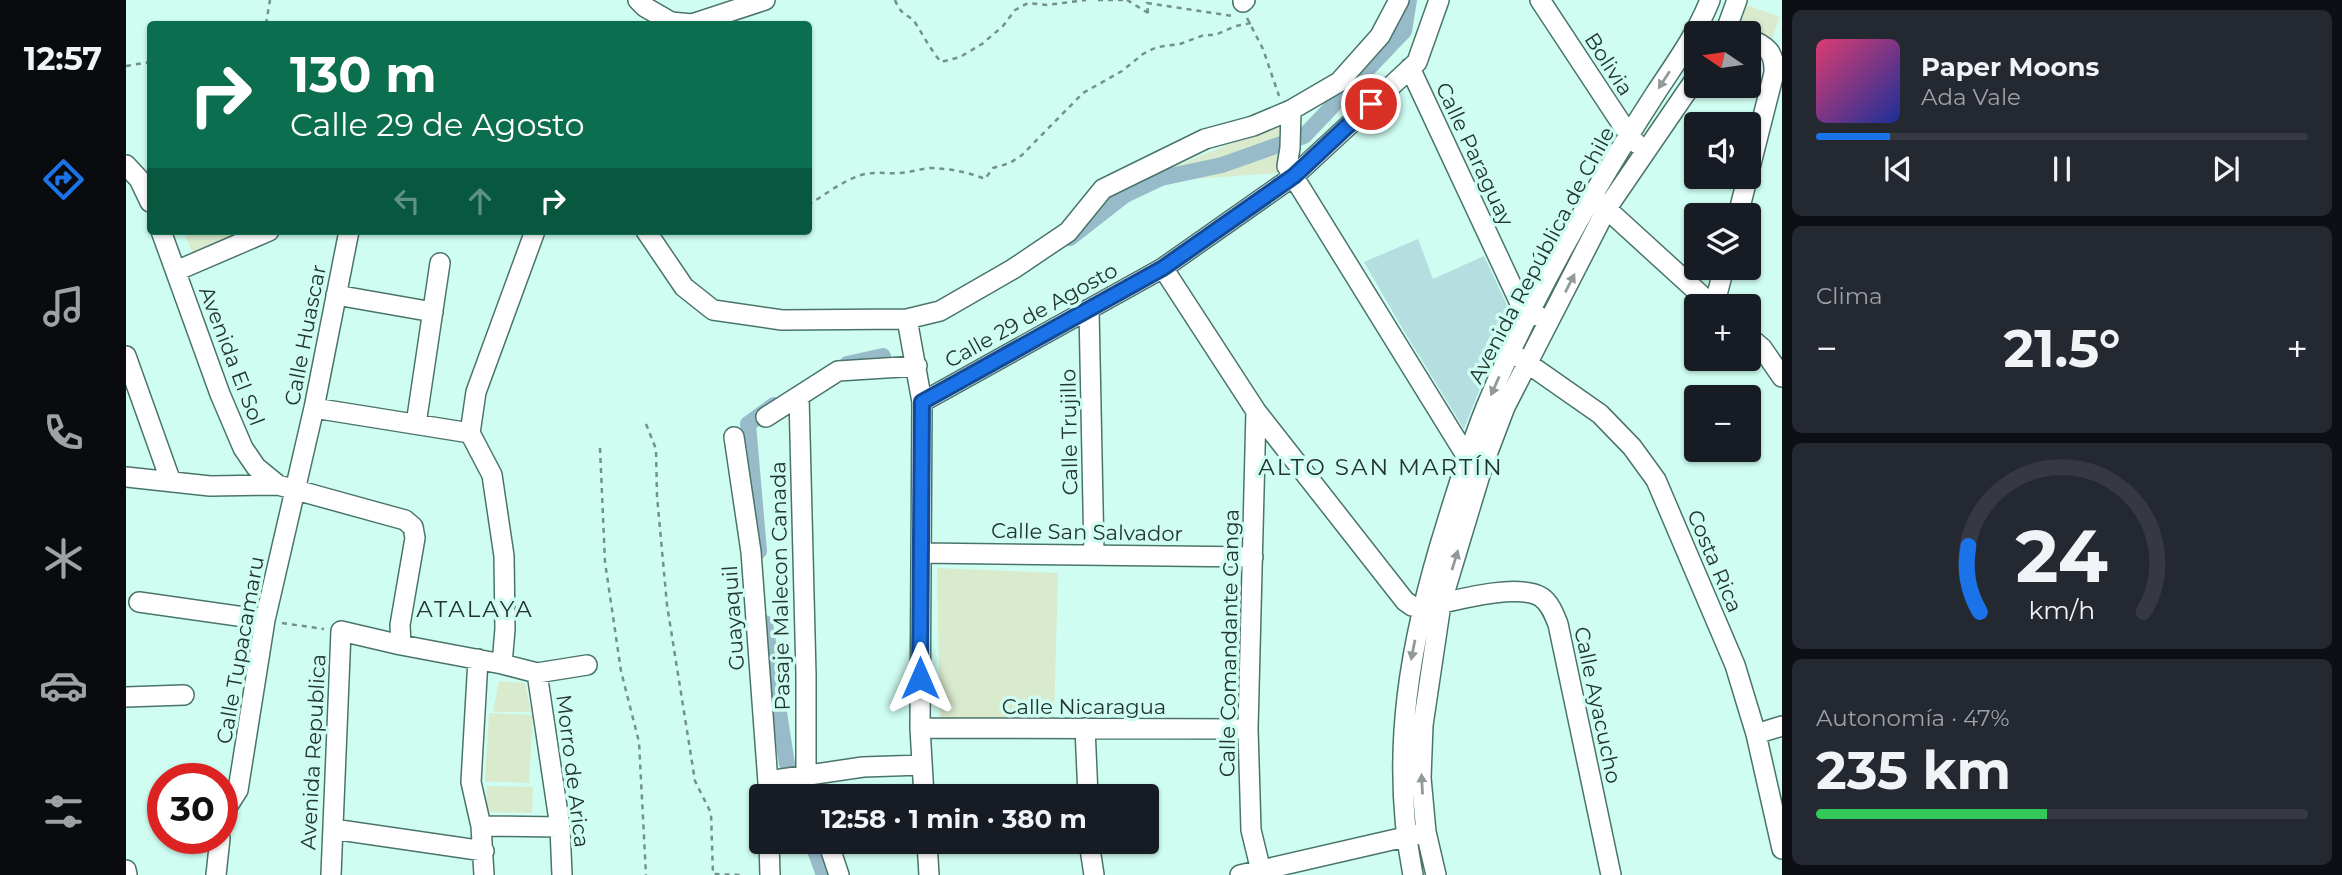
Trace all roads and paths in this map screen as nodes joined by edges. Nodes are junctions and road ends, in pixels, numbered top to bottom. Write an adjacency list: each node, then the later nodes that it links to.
1 (270, 0): 14 (path)
2 (638, 0): 15 (street)
3 (765, 0): 16 (street)
4 (895, 0): 5 (path)
5 (1086, 0)
6 (1098, 0): 7 (path)
7 (1126, 0): 13 (path)
8 (1399, 0): 26 (street)
9 (1439, 0): 24 (street)
10 (1540, 0): 27 (street, Bolivia)
11 (1710, 0): 17 (street, Avenida República de Chile)
12 (1737, 0): 18 (street)
13 (1245, 6): 19 (path)
14 (266, 21)
15 (669, 21)
16 (701, 21)
17 (1701, 21)
18 (1730, 21)
19 (1251, 23): 26 (path); 32 (path)
20 (1761, 45): 34 (street)
21 (1684, 50): 27 (street, Avenida República de Chile, one-way to 27)
22 (147, 62): 23 (path)
23 (126, 65)
24 (1410, 68): 30 (street, Calle 29 de Agosto); 47 (street, Calle Paraguay)
25 (1684, 95): 28 (street, Avenida República de Chile)
26 (1286, 112): 30 (street); 48 (street)
27 (1629, 135): 28 (street, Bolivia); 33 (street, Avenida República de Chile)
28 (1645, 150): 33 (street, Avenida República de Chile)
29 (126, 165): 31 (street)
30 (1294, 176): 41 (street, Calle 29 de Agosto); 66 (street)
31 (147, 196)
32 (812, 202)
33 (1600, 202): 43 (street); 47 (street, Avenida República de Chile); 49 (street, Avenida República de Chile, one-way to 33)
34 (1741, 203)
35 (162, 235): 42 (street, Avenida El Sol)
36 (260, 235): 42 (street)
37 (347, 235): 44 (street, Calle Huascar)
38 (534, 235): 63 (street)
39 (649, 235): 48 (street)
40 (440, 262): 46 (street)
41 (1163, 268): 45 (street, Calle 29 de Agosto); 59 (street)
42 (176, 271): 69 (street, Avenida El Sol)
43 (1701, 294)
44 (336, 295): 46 (street); 58 (street, Calle Huascar)
45 (1089, 309): 57 (street, Calle 29 de Agosto); 71 (street, Calle Trujillo)
46 (433, 312): 61 (street)
47 (1531, 312): 49 (street, Calle Paraguay); 51 (street, Avenida República de Chile)
48 (907, 319): 54 (street)
49 (1550, 322): 53 (street, Avenida República de Chile)
50 (1761, 347): 55 (street)
51 (1511, 352): 53 (street, Costa Rica); 66 (street, Avenida República de Chile, one-way to 66)
52 (126, 356): 68 (street)
53 (1529, 363): 66 (street, Avenida República de Chile); 89 (street, Costa Rica)
54 (917, 366): 56 (street); 57 (street)
55 (1782, 377)
56 (799, 396): 60 (street); 91 (street, Pasaje Malecon Canada)
57 (922, 402): 70 (street)
58 (314, 408): 61 (street); 69 (street, Calle Huascar)
59 (1256, 411): 72 (street, Calle Comandante Canga); 75 (street)
60 (766, 417)
61 (416, 424): 63 (street)
62 (646, 424): 116 (path)
63 (470, 433): 80 (street)
64 (734, 437): 92 (street, Guayaquil)
65 (600, 448): 115 (path)
66 (1475, 461): 74 (street, Avenida República de Chile, one-way to 66); 75 (street, Avenida República de Chile)
67 (126, 477): 68 (street)
68 (171, 482): 69 (street)
69 (286, 487): 76 (street, Calle Tupacamaru); 78 (street)
70 (921, 553): 71 (street, Calle San Salvador); 86 (street)
71 (1094, 555): 72 (street, Calle San Salvador)
72 (1253, 557): 88 (street, Calle Comandante Canga)
73 (139, 602): 76 (street)
74 (1441, 604): 75 (street, Calle Ayacucho); 101 (street, Avenida República de Chile, one-way to 74); 124 (street, Calle Ayacucho)
75 (1421, 608): 102 (street, Avenida República de Chile, one-way to 102)
76 (265, 620): 77 (path); 97 (street, Calle Tupacamaru)
77 (341, 631): 78 (street); 100 (street, Avenida Republica)
78 (401, 645): 79 (street)
79 (478, 659): 80 (street); 98 (street)
80 (502, 664): 82 (street)
81 (587, 665): 82 (street)
82 (537, 674): 99 (street, Morro de Arica)
83 (184, 695): 84 (street)
84 (126, 697)
85 (1782, 726): 89 (street)
86 (920, 728): 87 (street, Calle Nicaragua); 90 (street)
87 (1086, 729): 88 (street, Calle Nicaragua); 96 (street)
88 (1248, 729): 110 (street, Calle Comandante Canga)
89 (1756, 734): 103 (street, Costa Rica)
90 (922, 765): 91 (street); 95 (street)
91 (806, 774): 93 (street); 94 (street, Pasaje Malecon Canada)
92 (768, 784)
93 (781, 784)
94 (809, 784)
95 (923, 784)
96 (1088, 784)
97 (238, 790)
98 (481, 826): 99 (street); 104 (street)
99 (559, 827): 114 (street, Morro de Arica)
100 (333, 829): 104 (street); 112 (street, Avenida Republica)
101 (1426, 832): 102 (street); 123 (street, Avenida República de Chile)
102 (1406, 838): 110 (street); 122 (street, Avenida República de Chile)
103 (1782, 849)
104 (484, 850): 113 (street)
105 (218, 854): 111 (street)
106 (769, 854): 117 (street)
107 (832, 854): 118 (street)
108 (928, 854): 119 (street)
109 (1091, 854): 120 (street)
110 (1261, 872): 121 (street)
111 (216, 875)
112 (331, 875)
113 (484, 875)
114 (562, 875)
115 (646, 875)
116 (743, 875)
117 (770, 875)
118 (839, 875)
119 (929, 875)
120 (1094, 875)
121 (1240, 875)
122 (1413, 875)
123 (1436, 875)
124 (1611, 875)

